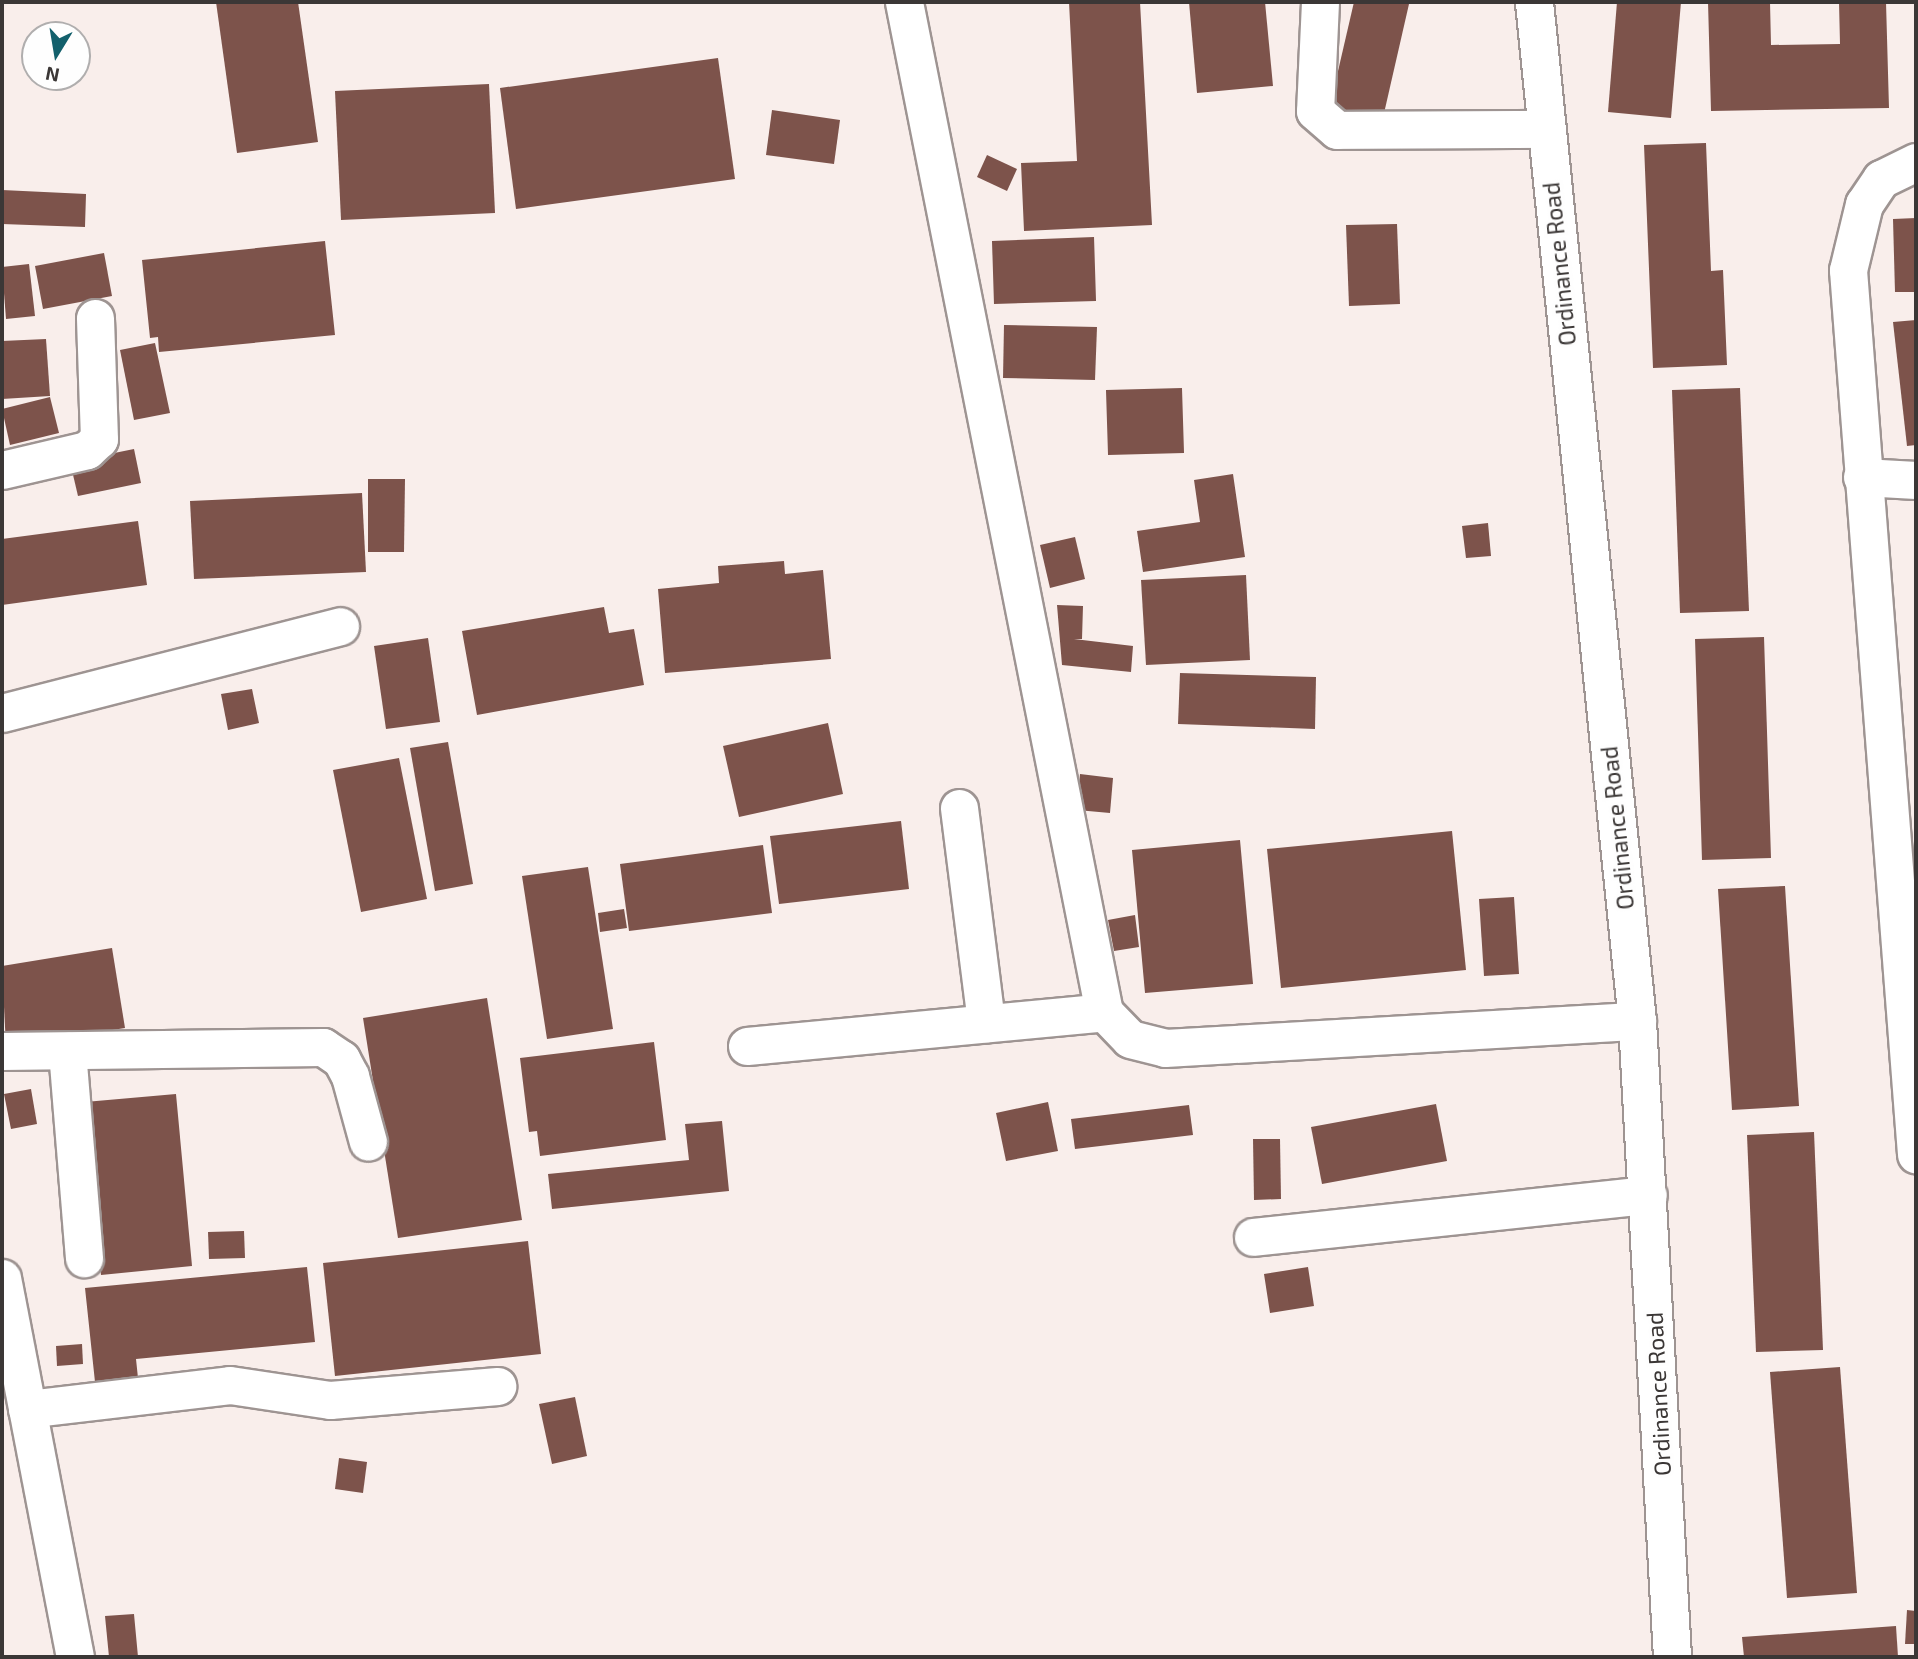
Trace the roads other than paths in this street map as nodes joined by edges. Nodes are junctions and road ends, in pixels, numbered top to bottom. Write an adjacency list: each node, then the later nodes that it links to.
1 (904, 2): 14 (street)
2 (1320, 2): 4 (street)
3 (1534, 2): 4 (street, Ordinance Road)
4 (1545, 129): 15 (street, Ordinance Road)
5 (1916, 162): 8 (street)
6 (95, 318): 7 (street)
7 (2, 470)
8 (1863, 477): 9 (street); 13 (street)
9 (1916, 480)
10 (340, 626): 11 (street)
11 (2, 713)
12 (959, 808): 16 (street)
13 (1904, 851): 21 (street)
14 (1104, 1012): 15 (street); 16 (street)
15 (1637, 1021): 22 (street, Ordinance Road)
16 (986, 1023): 17 (street)
17 (747, 1046)
18 (2, 1051): 19 (street)
19 (67, 1051): 20 (street); 24 (street)
20 (368, 1142)
21 (1916, 1154)
22 (1648, 1195): 23 (street); 30 (street, Ordinance Road)
23 (1253, 1237)
24 (83, 1258)
25 (2, 1278): 26 (street)
26 (10, 1365): 28 (street)
27 (497, 1386): 28 (street)
28 (26, 1409): 29 (street)
29 (75, 1657)
30 (1672, 1657)

